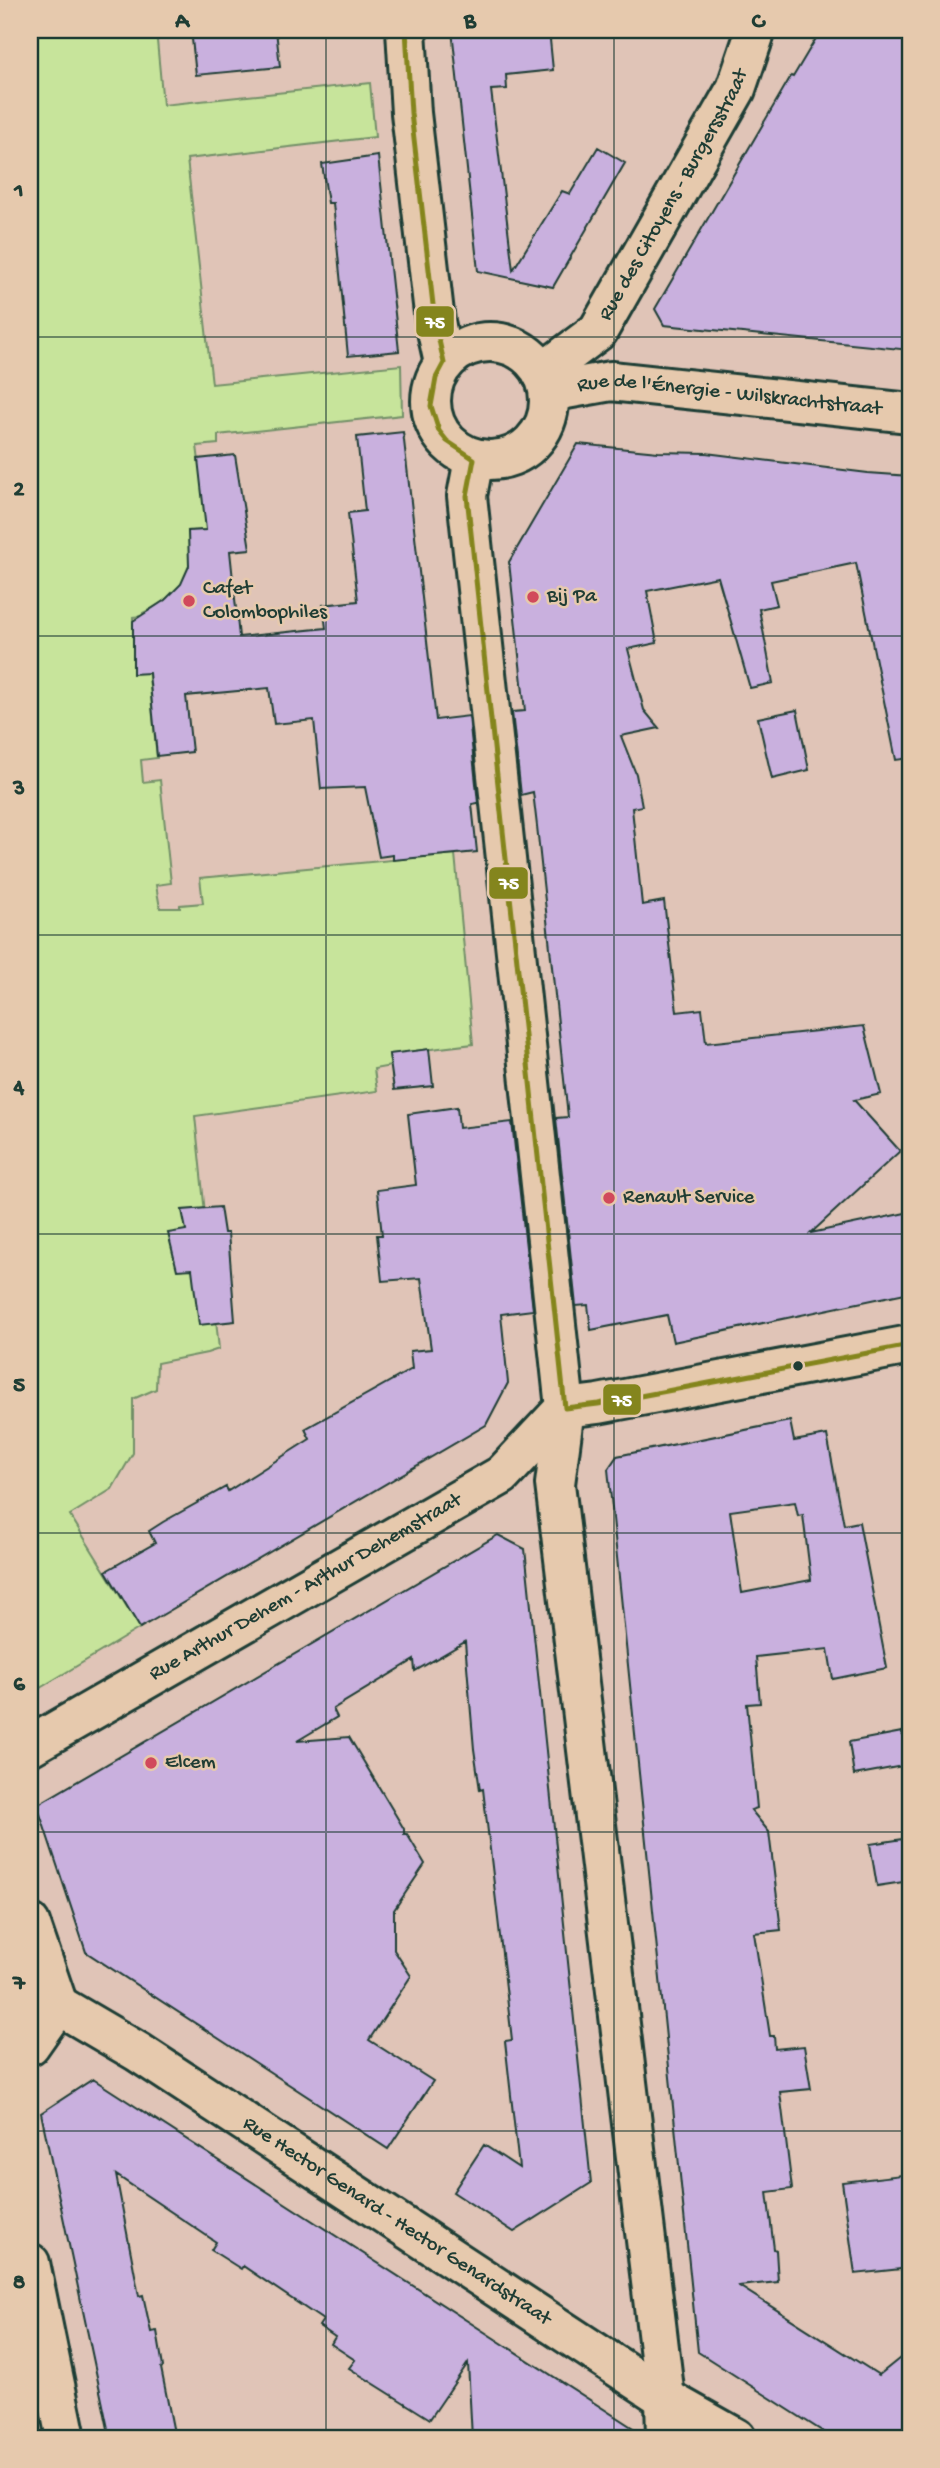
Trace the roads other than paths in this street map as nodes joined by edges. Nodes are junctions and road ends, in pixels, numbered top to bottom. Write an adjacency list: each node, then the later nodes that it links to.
1 (406, 30): 3 (street)
2 (756, 30): 4 (street, Rue des Citoyens - Burgersstraat)
3 (444, 363): 4 (street); 6 (street)
4 (545, 382): 5 (street, Rue de l'Énergie - Wilskrachtstraat); 6 (street)
5 (910, 413)
6 (474, 459): 8 (street)
7 (910, 1345): 8 (street)
8 (565, 1408): 9 (street, Rue Arthur Dehem - Arthur Dehemstraat); 14 (street)
9 (30, 1746)
10 (30, 1923): 11 (street)
11 (58, 2005): 12 (street); 14 (street, Rue Hector Genard - Hector Genardstraat)
12 (30, 2045)
13 (30, 2263): 15 (street)
14 (665, 2398): 16 (street); 17 (street, Rue Hector Genard - Hector Genardstraat)
15 (66, 2438)
16 (666, 2438)
17 (736, 2438)

